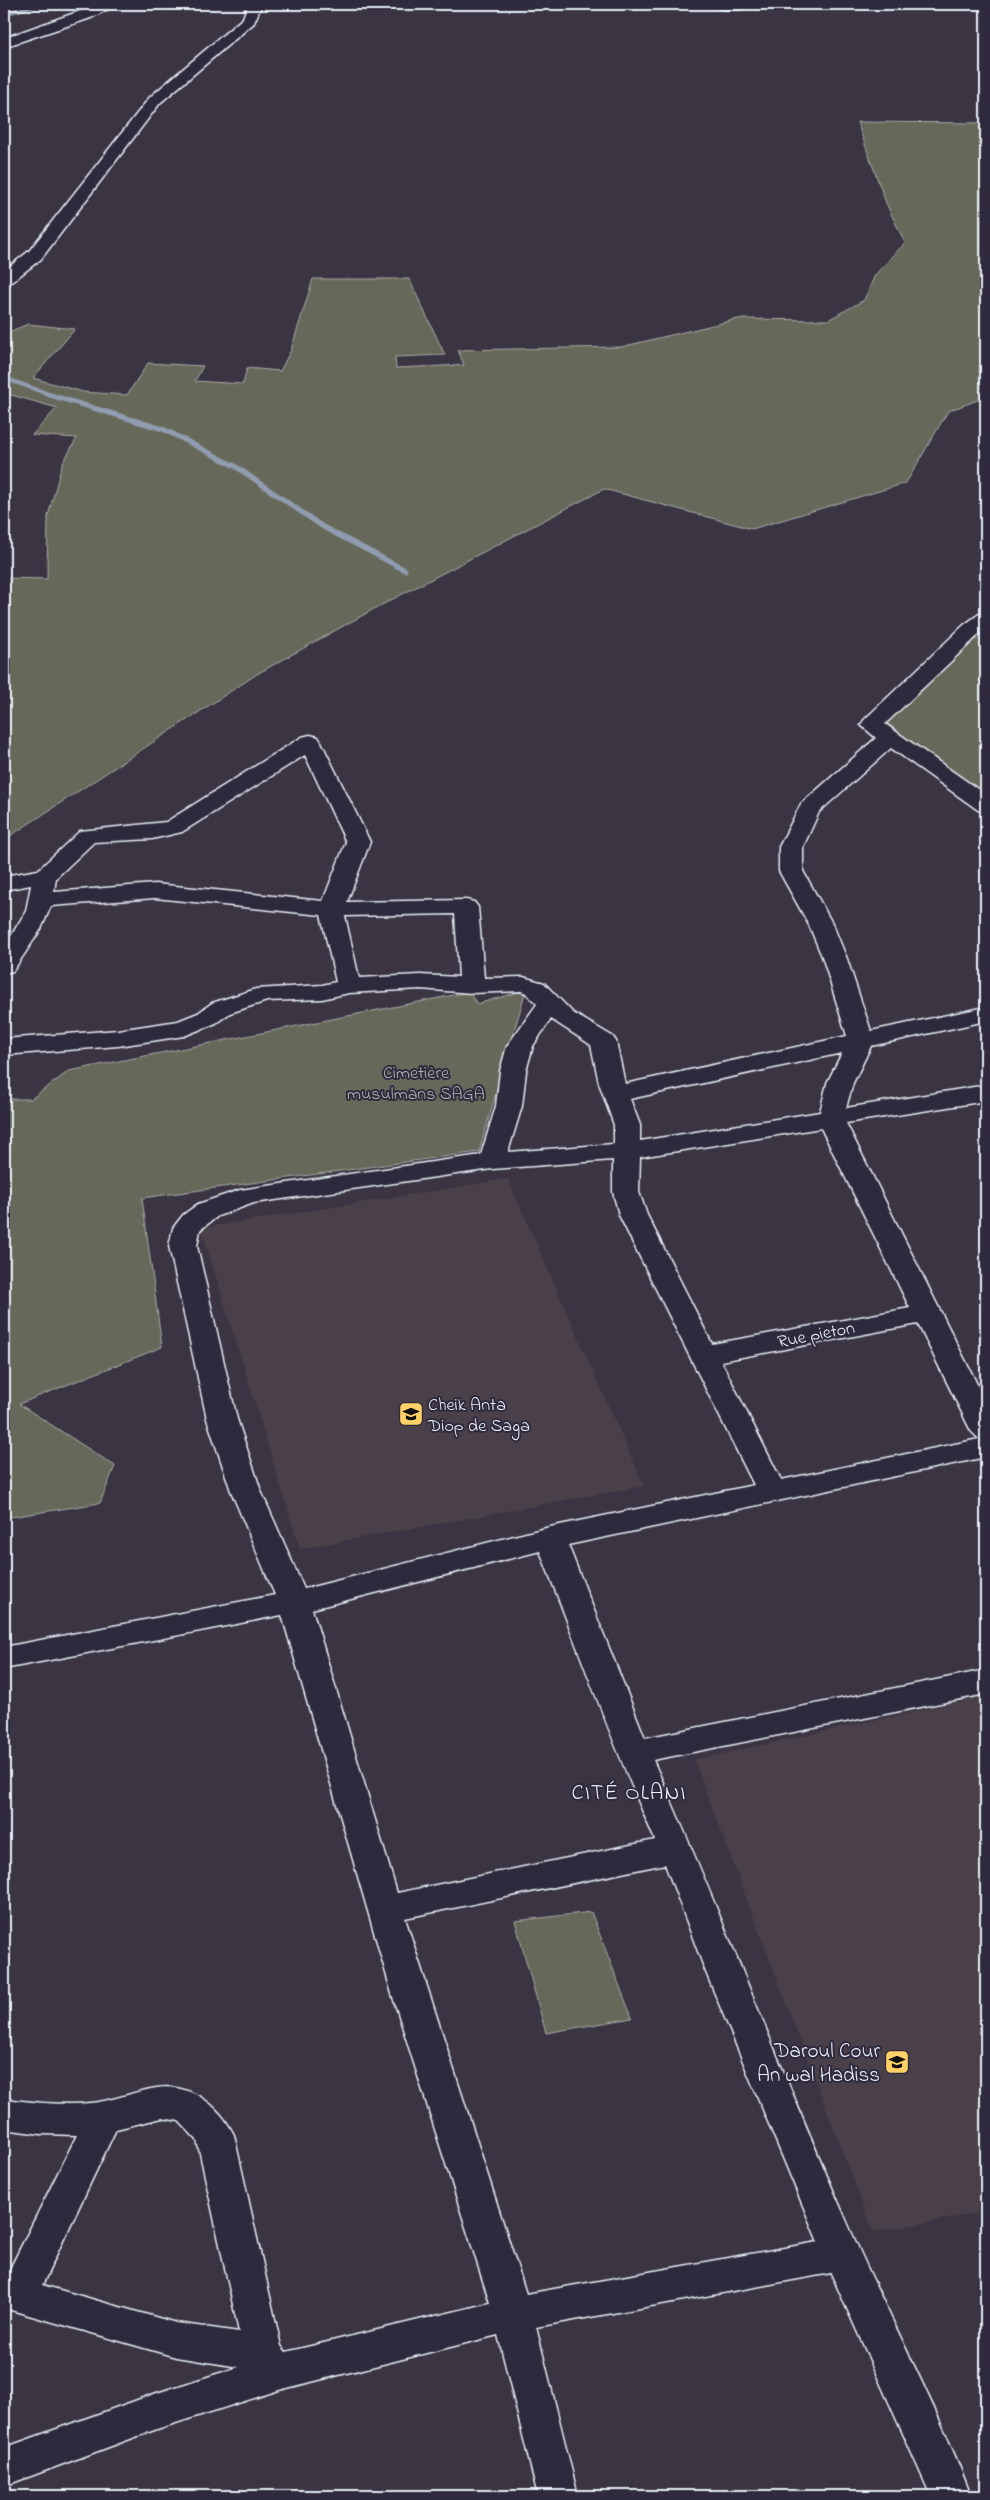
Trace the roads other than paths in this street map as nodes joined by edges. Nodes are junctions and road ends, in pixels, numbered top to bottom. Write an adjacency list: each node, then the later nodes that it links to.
1 (111, 4): 5 (street)
2 (255, 4): 7 (street)
3 (717, 4): 4 (street)
4 (747, 4)
5 (9, 41): 6 (street)
6 (4, 56)
7 (4, 279)
8 (981, 624): 9 (street)
9 (890, 737): 10 (street); 20 (street)
10 (986, 805)
11 (44, 876): 12 (street); 13 (street); 14 (street)
12 (4, 883)
13 (41, 900): 14 (street); 15 (street)
14 (332, 909): 16 (street); 17 (street)
15 (4, 966)
16 (349, 986): 17 (street); 21 (street)
17 (472, 986): 18 (street)
18 (549, 1004): 23 (street); 26 (street)
19 (986, 1014): 20 (street)
20 (861, 1041): 23 (street); 24 (street)
21 (4, 1047)
22 (986, 1093): 24 (street)
23 (616, 1094): 25 (street)
24 (832, 1118): 25 (street); 27 (street)
25 (627, 1151): 26 (street); 28 (street)
26 (492, 1161): 33 (street)
27 (929, 1313): 28 (street, Rue pieton); 29 (street)
28 (704, 1355): 31 (street)
29 (986, 1431)
30 (986, 1447): 31 (street)
31 (773, 1493): 32 (street)
32 (550, 1538): 33 (street); 36 (street)
33 (294, 1602): 34 (street); 38 (street)
34 (4, 1658)
35 (986, 1682): 36 (street)
36 (633, 1752): 37 (street)
37 (676, 1849): 38 (street); 41 (street)
38 (384, 1909): 43 (street)
39 (4, 2114): 40 (street)
40 (104, 2117): 42 (street); 44 (street)
41 (842, 2254): 43 (street); 47 (street)
42 (8, 2292): 44 (street)
43 (513, 2314): 44 (street); 46 (street)
44 (271, 2363): 45 (street)
45 (4, 2467)
46 (558, 2496)
47 (951, 2496)

